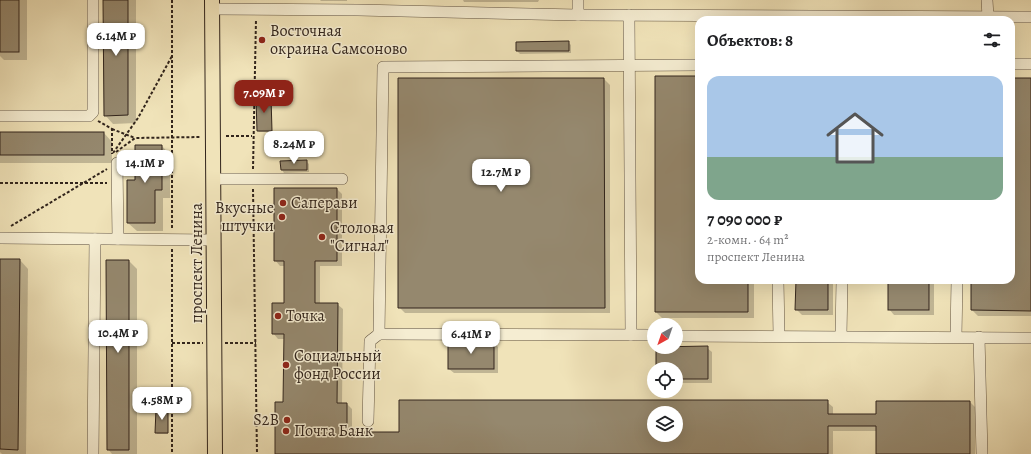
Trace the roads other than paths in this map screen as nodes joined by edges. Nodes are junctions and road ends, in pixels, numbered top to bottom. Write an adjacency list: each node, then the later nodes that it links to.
1 (93, 0): 16 (street)
2 (578, 0): 6 (street)
3 (987, 0): 9 (street)
4 (212, 5): 5 (street); 18 (main road, проспект Ленина)
5 (358, 5): 6 (street)
6 (578, 15): 7 (street)
7 (629, 15): 8 (street); 15 (street)
8 (808, 16)
9 (988, 16)
10 (1015, 17): 11 (street)
11 (1031, 17)
12 (1015, 64): 13 (street)
13 (1031, 64)
14 (695, 65): 15 (street)
15 (630, 66): 27 (street); 28 (street)
16 (0, 116)
17 (114, 161): 22 (street)
18 (214, 180): 19 (street); 23 (main road, проспект Ленина)
19 (342, 180)
20 (3, 233): 21 (street)
21 (95, 239): 22 (street); 37 (street)
22 (118, 239): 23 (street)
23 (214, 240): 38 (main road, проспект Ленина)
24 (778, 284): 31 (street)
25 (842, 284): 32 (street)
26 (957, 284): 33 (street)
27 (379, 334): 28 (street); 36 (street)
28 (631, 335): 29 (street)
29 (647, 335)
30 (683, 336): 31 (street)
31 (779, 336): 32 (street)
32 (841, 336): 33 (street)
33 (956, 337): 34 (street)
34 (979, 337): 35 (street); 39 (street)
35 (1031, 338)
36 (368, 421)
37 (93, 454)
38 (215, 454)
39 (982, 454)

